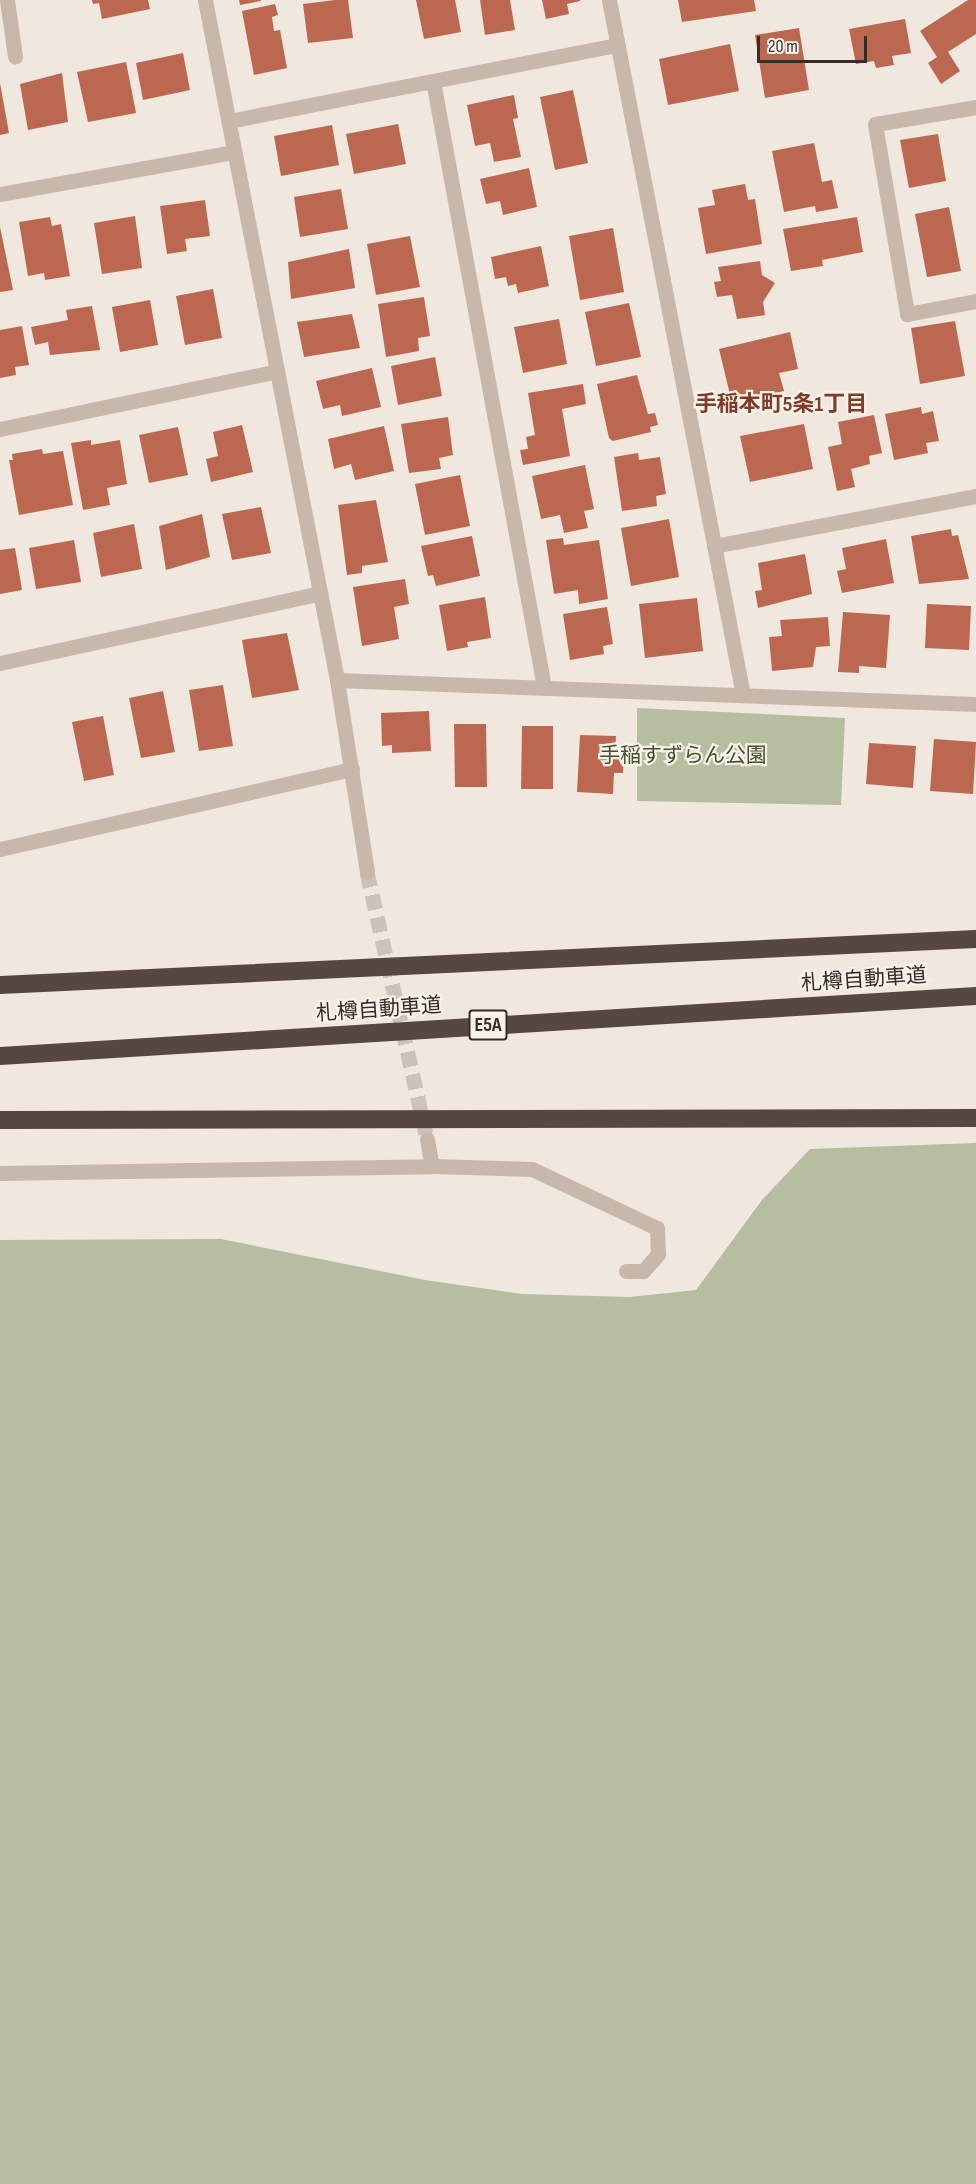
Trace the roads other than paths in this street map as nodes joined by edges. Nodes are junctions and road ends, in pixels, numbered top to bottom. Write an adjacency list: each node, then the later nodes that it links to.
1 (7, 0): 5 (street)
2 (205, 0): 8 (street)
3 (609, 0): 4 (street)
4 (618, 45): 6 (street); 15 (street)
5 (15, 56)
6 (433, 81): 8 (street); 19 (street)
7 (976, 107): 11 (street)
8 (229, 121): 9 (street)
9 (234, 152): 10 (street); 12 (street)
10 (0, 194)
11 (976, 301)
12 (277, 371): 13 (street); 16 (street)
13 (0, 429)
14 (976, 496): 15 (street)
15 (714, 546): 20 (street)
16 (320, 593): 17 (street); 18 (street)
17 (0, 663)
18 (337, 680): 19 (street); 22 (street)
19 (544, 687): 20 (street)
20 (743, 695): 21 (street)
21 (976, 704)
22 (352, 769): 23 (street); 24 (street)
23 (0, 849)
24 (367, 872)
25 (976, 939): 26 (highway, 札樽自動車道)
26 (0, 985)
27 (976, 996): 28 (highway, 札樽自動車道 / E5A)
28 (0, 1056)
29 (976, 1118): 30 (highway)
30 (0, 1120)
31 (427, 1139): 32 (street)
32 (432, 1166): 33 (street); 34 (street)
33 (0, 1173)
34 (626, 1271)

